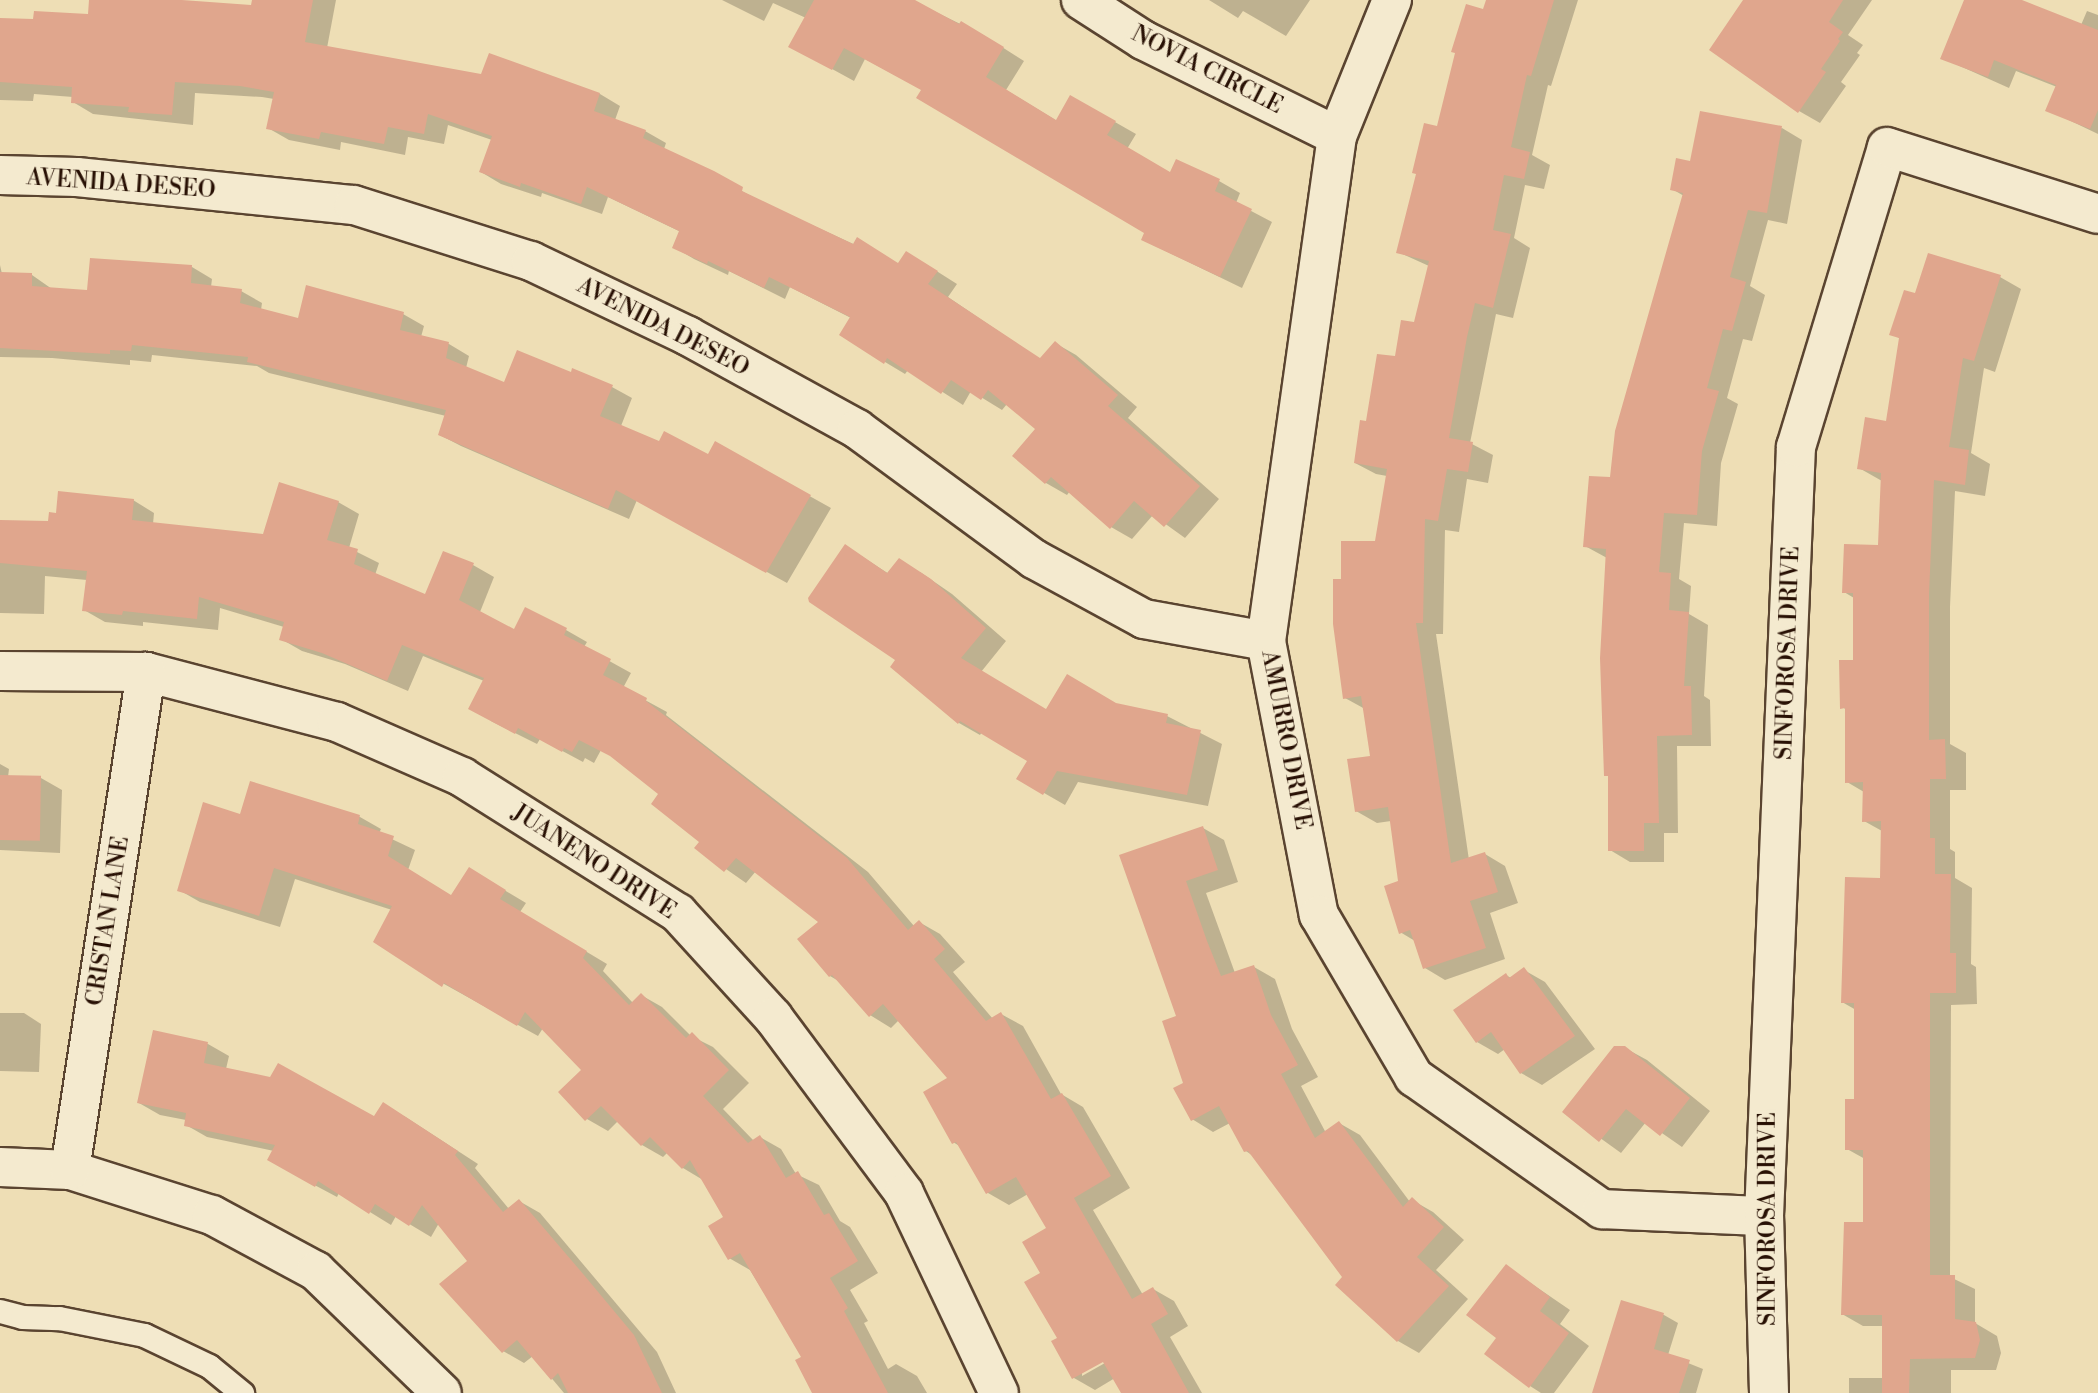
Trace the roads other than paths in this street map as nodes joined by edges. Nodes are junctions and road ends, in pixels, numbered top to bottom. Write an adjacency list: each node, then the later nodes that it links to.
1 (1081, 0): 3 (street, NOVIA CIRCLE)
2 (1392, 0): 3 (street, AMURRO DRIVE)
3 (1337, 136): 6 (street, AMURRO DRIVE)
4 (0, 175): 6 (street, AVENIDA DESEO)
5 (2098, 214): 11 (street, SINFOROSA DRIVE)
6 (1266, 641): 11 (street, AMURRO DRIVE)
7 (0, 671): 8 (street, JUANENO DRIVE)
8 (146, 672): 10 (street, CRISTAN LANE); 15 (street, JUANENO DRIVE)
9 (0, 1167): 10 (street)
10 (70, 1170): 14 (street)
11 (1764, 1216): 16 (street, SINFOROSA DRIVE)
12 (0, 1311): 13 (lane)
13 (242, 1393)
14 (442, 1393)
15 (999, 1393)
16 (1769, 1393)

